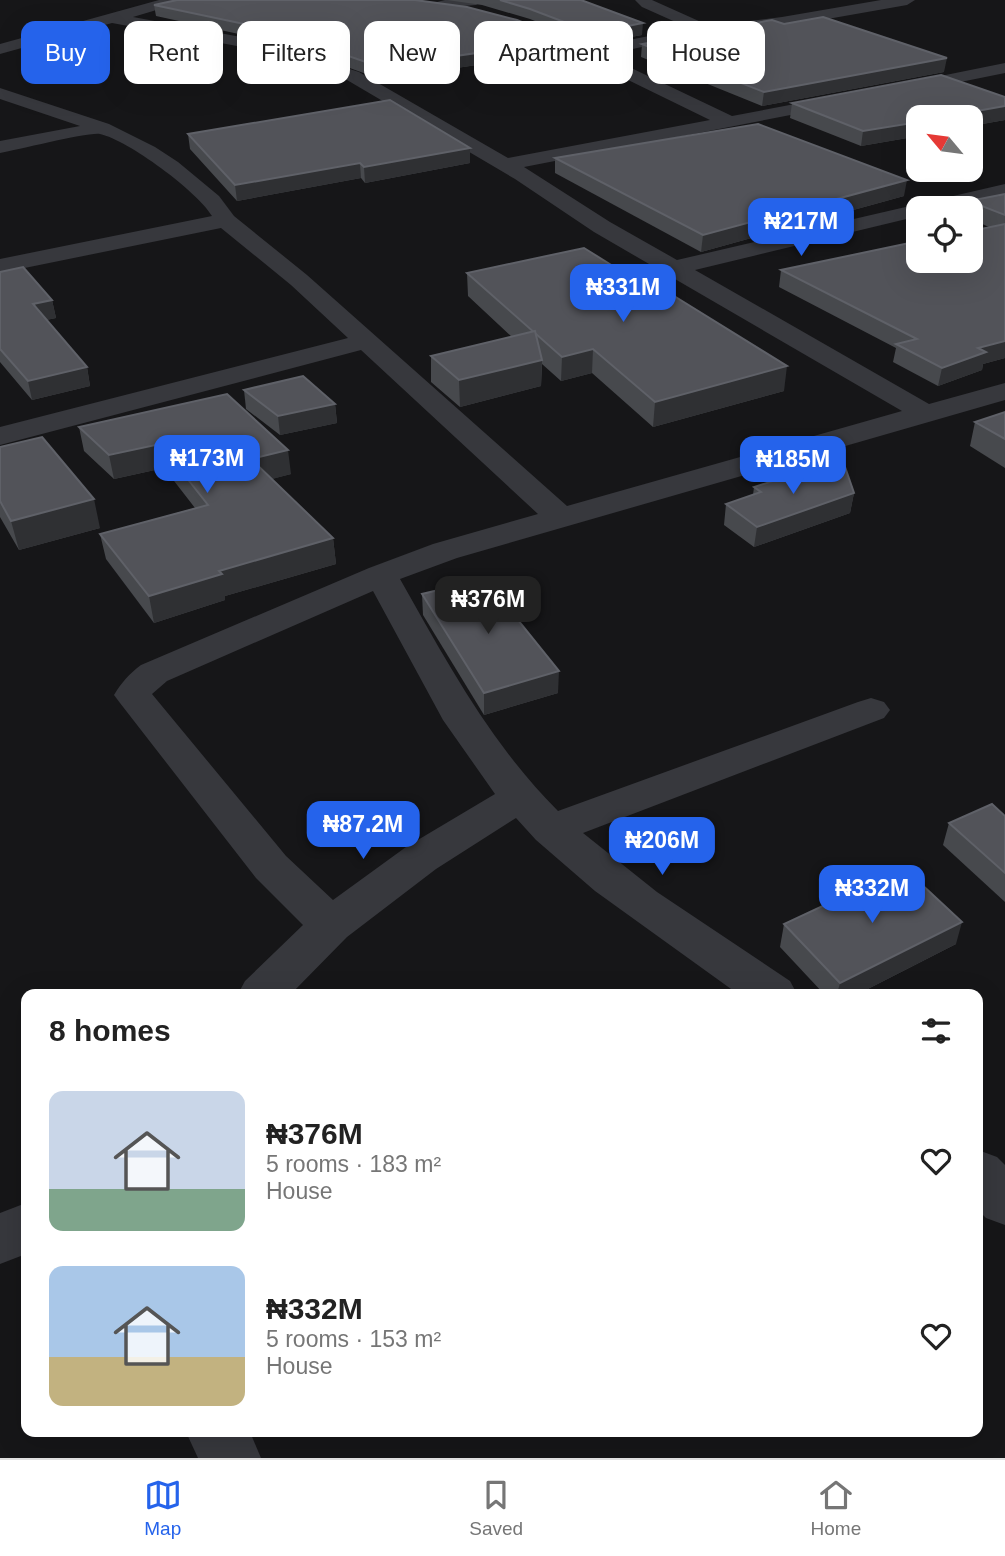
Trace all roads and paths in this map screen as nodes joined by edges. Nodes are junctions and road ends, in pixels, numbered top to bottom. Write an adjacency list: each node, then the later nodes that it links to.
1 (174, 0): 7 (street)
2 (643, 0): 6 (street)
3 (907, 0): 10 (street)
4 (436, 4): 5 (street)
5 (478, 6)
6 (661, 10): 8 (street); 9 (street)
7 (113, 18): 11 (street); 18 (street)
8 (660, 21)
9 (687, 21)
10 (765, 24)
11 (0, 49)
12 (1005, 68): 15 (street)
13 (633, 75): 15 (street)
14 (0, 93): 16 (street)
15 (728, 121): 18 (street)
16 (105, 127): 17 (street); 22 (street)
17 (0, 147)
18 (504, 165): 24 (street)
19 (1005, 190): 20 (street)
20 (978, 196)
21 (906, 213): 24 (street)
22 (225, 220): 23 (street); 25 (street)
23 (0, 266)
24 (675, 268): 27 (street)
25 (367, 341): 28 (street); 29 (street)
26 (1005, 391): 27 (street)
27 (926, 413): 29 (street)
28 (0, 436)
29 (562, 519): 30 (street)
30 (381, 575): 32 (street); 34 (street)
31 (871, 710): 33 (street)
32 (520, 797): 33 (street); 34 (street)
33 (551, 830): 36 (street)
34 (331, 925): 35 (street)
35 (267, 989)
36 (766, 989)
37 (983, 1178): 38 (street)
38 (1005, 1201)
39 (21, 1230): 40 (street)
40 (0, 1239)
41 (220, 1437): 42 (street)
42 (230, 1458)

